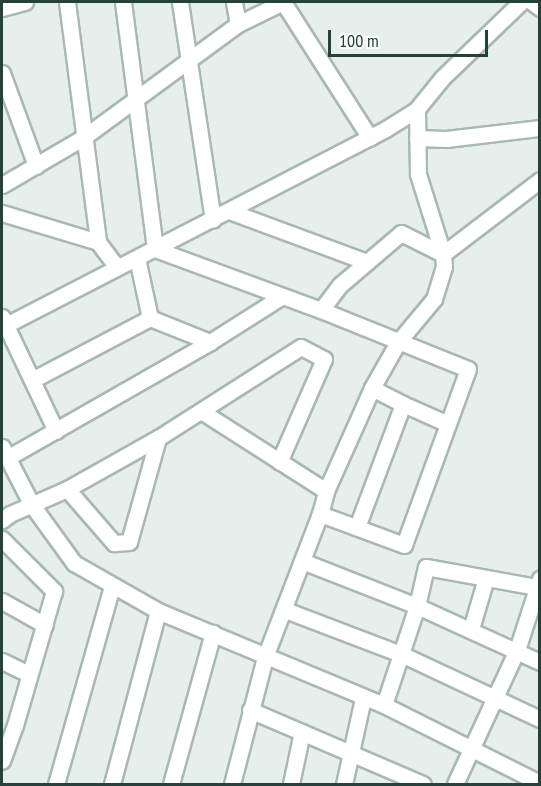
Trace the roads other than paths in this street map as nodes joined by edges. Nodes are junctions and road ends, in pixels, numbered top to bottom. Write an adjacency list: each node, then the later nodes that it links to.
1 (67, 2): 15 (street)
2 (123, 2): 12 (street)
3 (180, 2): 10 (street)
4 (234, 2): 9 (street)
5 (283, 2): 9 (street); 16 (street)
6 (521, 2): 13 (street)
7 (532, 2): 8 (street)
8 (540, 8)
9 (238, 24): 10 (street)
10 (187, 60): 12 (street); 23 (street)
11 (2, 74): 18 (street)
12 (136, 96): 15 (street); 25 (street)
13 (417, 109): 16 (street); 17 (street)
14 (540, 128): 17 (street)
15 (84, 137): 18 (street); 24 (street)
16 (370, 138): 21 (street)
17 (417, 138): 26 (street)
18 (36, 166): 20 (street)
19 (540, 180): 26 (street)
20 (2, 185)
21 (229, 211): 23 (street); 28 (street)
22 (2, 213): 24 (street)
23 (213, 220): 25 (street)
24 (98, 242): 29 (street)
25 (155, 249): 27 (street); 30 (street)
26 (443, 254): 28 (street); 35 (street)
27 (137, 258): 29 (street); 32 (street)
28 (367, 262): 31 (street)
29 (116, 267): 33 (street)
30 (281, 297): 31 (street); 34 (street)
31 (321, 310): 35 (street)
32 (150, 318): 34 (street); 36 (street)
33 (3, 323): 36 (street)
34 (210, 342): 41 (street)
35 (398, 342): 37 (street); 40 (street)
36 (32, 380): 41 (street)
37 (372, 388): 38 (street); 46 (street)
38 (403, 405): 40 (street); 50 (street)
39 (201, 411): 42 (street); 44 (street); 44 (street)
40 (448, 424): 50 (street)
41 (56, 431): 43 (street)
42 (158, 438): 45 (street); 45 (street)
43 (4, 453): 47 (street)
44 (279, 462): 46 (street)
45 (67, 489): 47 (street)
46 (326, 491): 48 (street)
47 (32, 506): 49 (street); 55 (street)
48 (320, 514): 50 (street); 52 (street)
49 (2, 520)
50 (357, 528)
51 (2, 539): 61 (street)
52 (302, 561): 58 (street); 59 (street)
53 (486, 578): 54 (street); 58 (street); 62 (street)
54 (538, 583): 57 (street)
55 (112, 586): 60 (street); 81 (street)
56 (2, 601): 61 (street)
57 (536, 604): 64 (street)
58 (417, 606): 62 (street); 65 (street)
59 (285, 610): 65 (street); 66 (street)
60 (158, 611): 63 (street); 82 (street)
61 (45, 625): 69 (street)
62 (471, 629): 64 (street)
63 (213, 633): 66 (street); 83 (street)
64 (516, 650): 68 (street); 71 (street)
65 (401, 654): 71 (street); 72 (street)
66 (265, 657): 70 (street); 73 (street)
67 (2, 661): 69 (street)
68 (540, 662)
69 (29, 675): 75 (street)
70 (363, 698): 72 (street); 78 (street)
71 (496, 698): 74 (street); 77 (street)
72 (384, 705): 77 (street)
73 (250, 710): 76 (street); 84 (street)
74 (540, 719)
75 (8, 722): 79 (street)
76 (303, 732): 78 (street); 85 (street)
77 (473, 749): 80 (street); 88 (street)
78 (351, 752): 86 (street); 87 (street)
79 (2, 761)
80 (540, 783)
81 (56, 784)
82 (112, 784)
83 (171, 784)
84 (232, 784)
85 (291, 784)
86 (344, 784)
87 (423, 784)
88 (455, 784)

